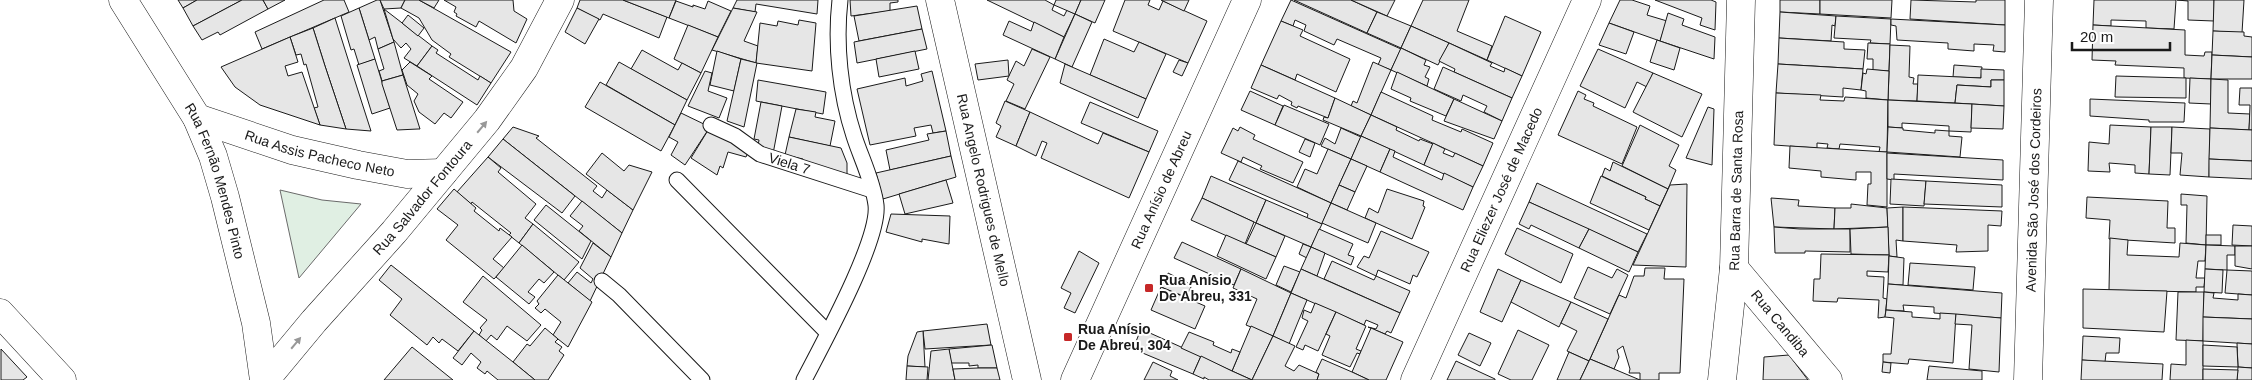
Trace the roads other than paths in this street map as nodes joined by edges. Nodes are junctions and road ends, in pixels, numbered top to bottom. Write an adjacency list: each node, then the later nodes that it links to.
1 (122, 0): 9 (street, Rua Fernão Mendes Pinto)
2 (560, 0): 11 (street, Rua Salvador Fontoura, one-way to 2)
3 (840, 0): 13 (lane)
4 (940, 0): 22 (street, Rua Angelo Rodrigues de Mello)
5 (1247, 0): 23 (street, Rua Anísio de Abreu)
6 (1587, 0): 24 (street, Rua Eliezer José de Macedo)
7 (1741, 0): 14 (street, Rua Barra de Santa Rosa)
8 (2039, 0): 27 (street, Avenida São José dos Cordeiros)
9 (197, 118): 11 (street, Rua Assis Pacheco Neto); 19 (street, Rua Fernão Mendes Pinto)
10 (712, 125): 13 (lane, Viela 7)
11 (443, 173): 19 (street, Rua Salvador Fontoura, one-way to 11)
12 (678, 180): 17 (lane)
13 (872, 190): 17 (lane)
14 (1734, 268): 25 (street, Rua Barra de Santa Rosa); 26 (street, Rua Candiba)
15 (602, 280): 20 (lane)
16 (0, 313): 18 (street)
17 (828, 333): 21 (lane)
18 (62, 380)
19 (264, 380)
20 (702, 380)
21 (804, 380)
22 (1027, 380)
23 (1076, 380)
24 (1415, 380)
25 (1722, 380)
26 (1828, 380)
27 (2028, 380)

